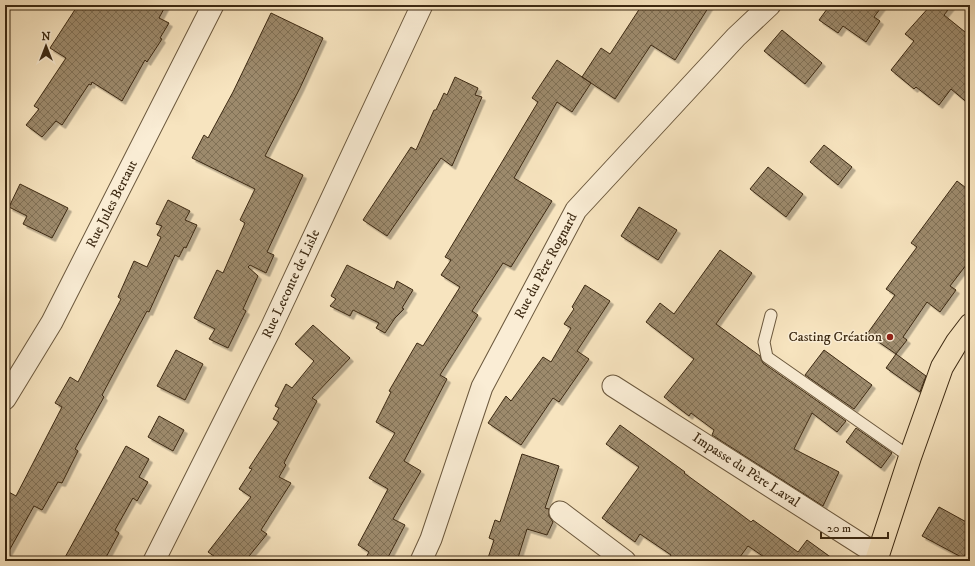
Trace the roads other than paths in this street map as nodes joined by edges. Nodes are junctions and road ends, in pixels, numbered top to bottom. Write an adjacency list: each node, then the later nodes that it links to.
1 (213, 5): 7 (street, Rue Jules Bertaut)
2 (422, 5): 11 (street, Rue Leconte de Lisle)
3 (770, 5): 12 (street, Rue du Père Rognard)
4 (771, 315): 8 (lane)
5 (970, 325): 8 (main road)
6 (613, 386): 10 (street, Impasse du Père Laval)
7 (5, 399)
8 (910, 457): 10 (main road)
9 (560, 512): 13 (street)
10 (877, 558)
11 (154, 561)
12 (420, 561)
13 (625, 561)

